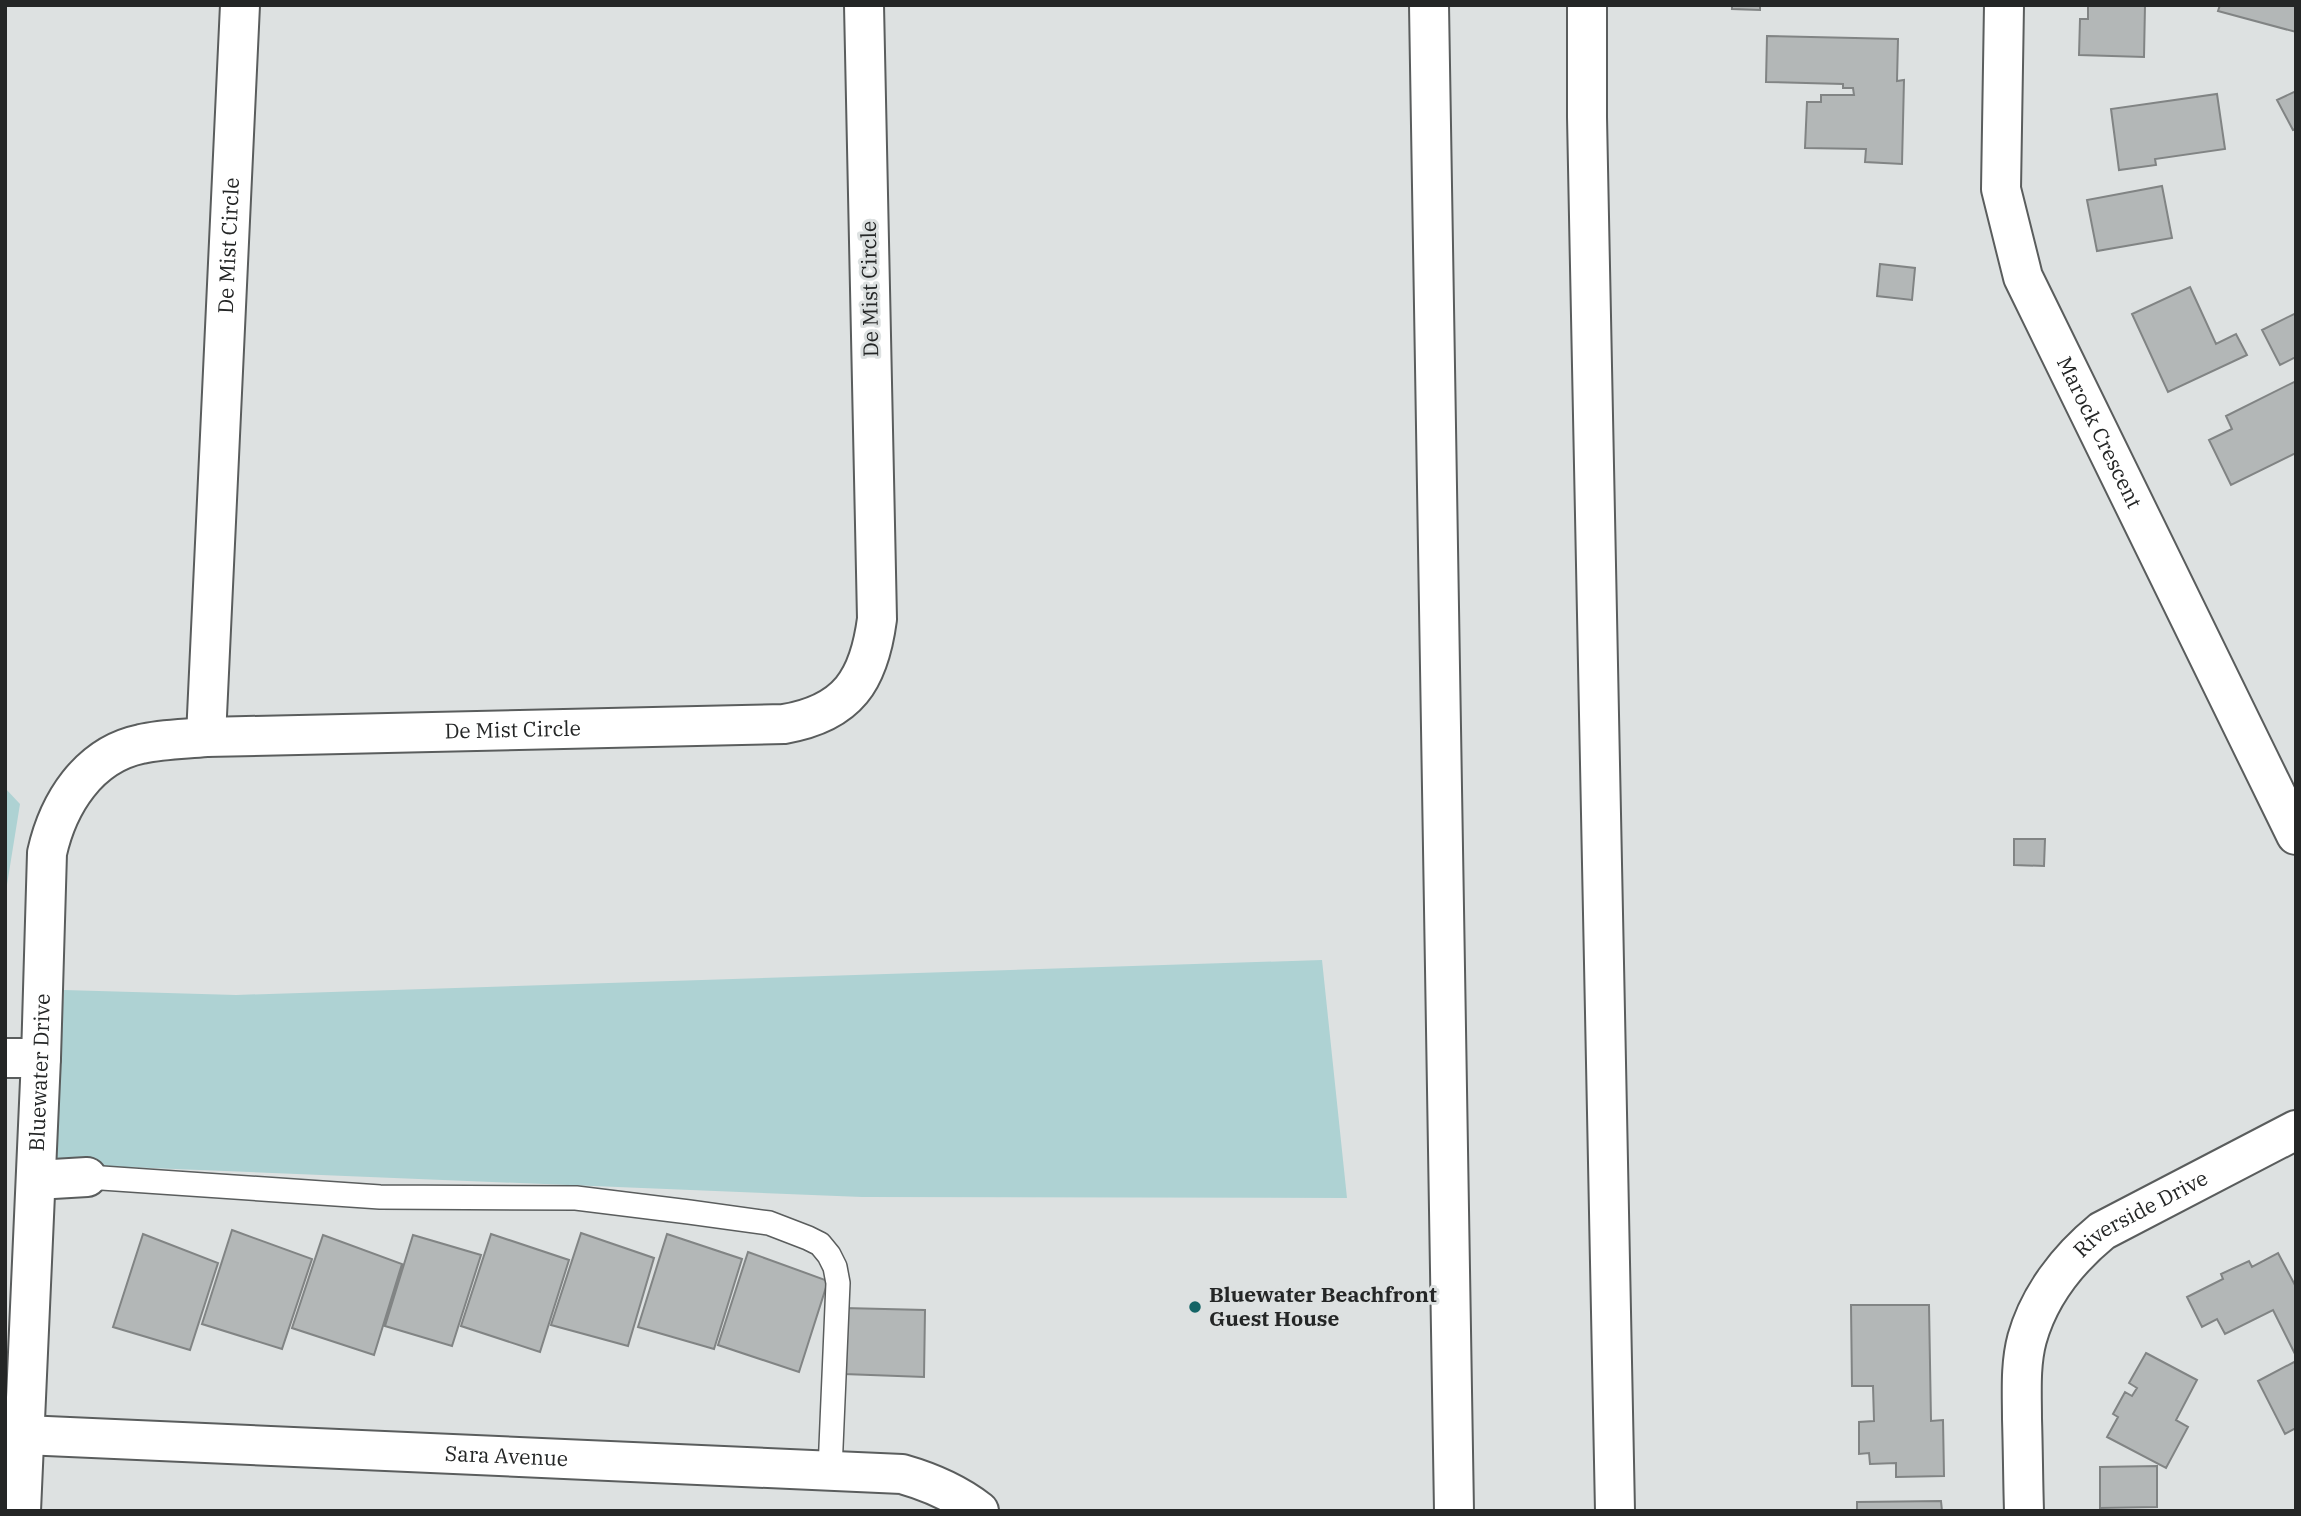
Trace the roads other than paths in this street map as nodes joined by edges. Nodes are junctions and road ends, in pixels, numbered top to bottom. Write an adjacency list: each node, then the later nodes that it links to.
1 (240, 5): 6 (main road, De Mist Circle)
2 (864, 5): 6 (main road, De Mist Circle)
3 (1429, 5): 16 (main road)
4 (1587, 5): 17 (main road)
5 (2004, 5): 7 (main road, Marock Crescent)
6 (206, 737): 8 (main road, Bluewater Drive)
7 (2296, 835)
8 (23, 1058): 11 (main road, Bluewater Drive)
9 (2296, 1130): 18 (main road, Riverside Drive)
10 (87, 1177): 11 (main road); 13 (lane)
11 (36, 1180): 12 (main road, Bluewater Drive)
12 (24, 1435): 13 (main road, Sara Avenue); 14 (main road, Bluewater Drive)
13 (830, 1470): 15 (main road, Sara Avenue)
14 (22, 1511)
15 (979, 1511)
16 (1454, 1511)
17 (1615, 1511)
18 (2024, 1511)

